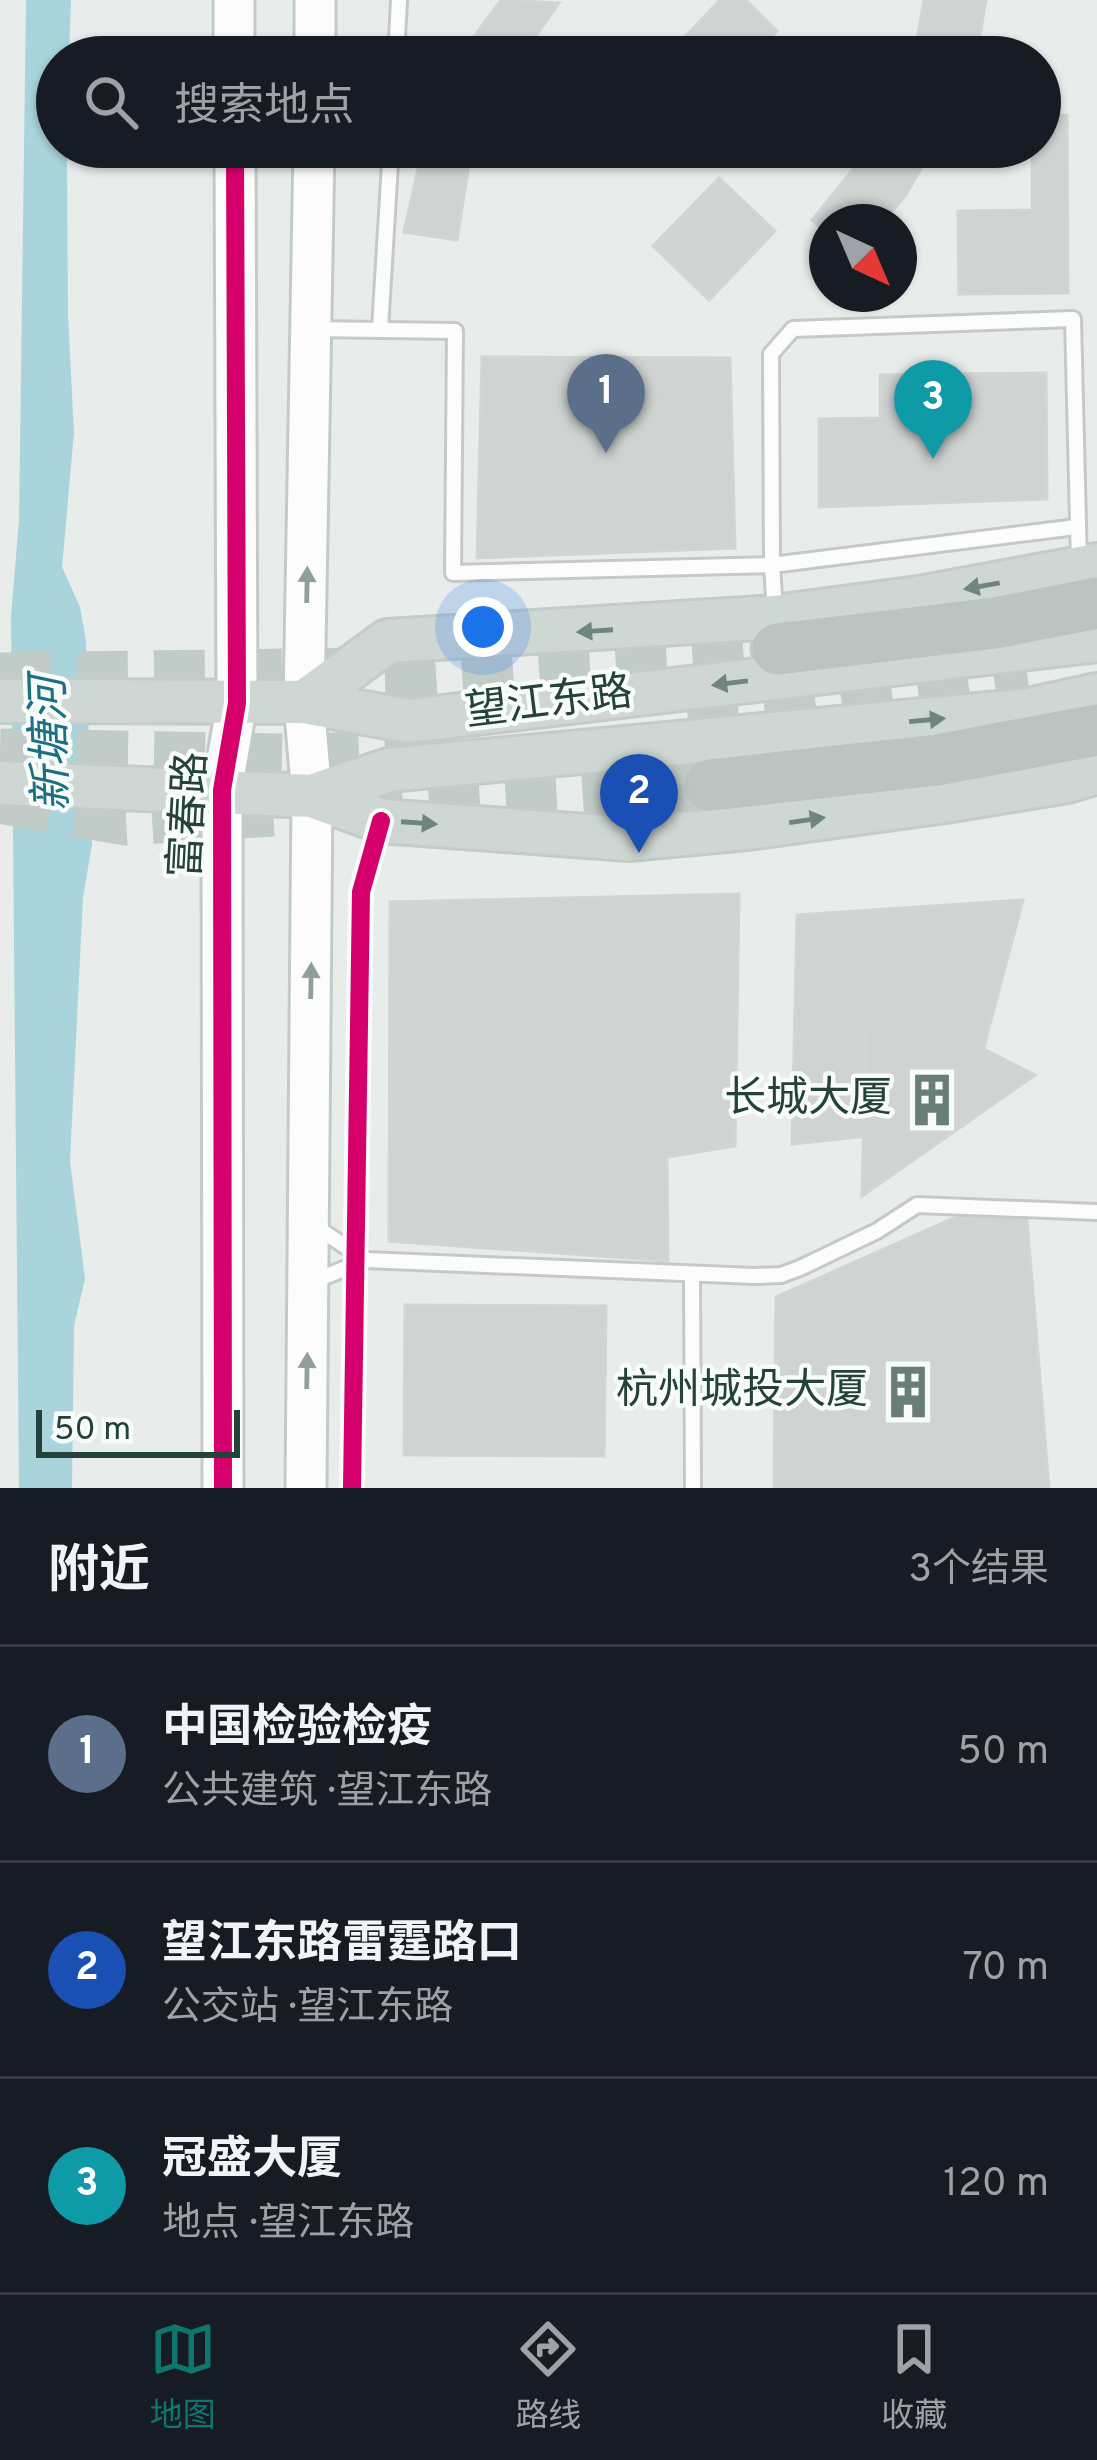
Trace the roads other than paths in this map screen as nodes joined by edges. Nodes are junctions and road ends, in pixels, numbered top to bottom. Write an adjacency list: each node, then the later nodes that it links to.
1 (234, 0): 4 (street)
2 (316, 0): 5 (street)
3 (399, 0): 6 (lane)
4 (234, 36)
5 (315, 36)
6 (397, 36)
7 (235, 168): 19 (street, 富春路)
8 (314, 168): 10 (street)
9 (390, 168): 11 (lane)
10 (311, 329): 11 (lane); 18 (street, one-way to 10)
11 (380, 329): 12 (lane)
12 (772, 565): 13 (lane); 13 (lane); 14 (lane)
13 (1088, 566): 14 (highway, one-way to 14)
14 (777, 633): 18 (main road, one-way to 18)
15 (1097, 640): 18 (main road, 望江东路, one-way to 18)
16 (1097, 694): 25 (main road, 望江东路, one-way to 16)
17 (0, 701): 19 (main road, 望江东路)
18 (304, 702): 19 (main road, 望江东路); 25 (street)
19 (237, 703): 24 (street, 富春路)
20 (1097, 730): 23 (highway)
21 (0, 783): 24 (main road)
22 (1087, 783): 25 (main road, one-way to 22)
23 (710, 785)
24 (222, 790): 25 (main road); 31 (street, 富春路)
25 (313, 796): 27 (street, one-way to 25)
26 (1097, 1212): 29 (lane)
27 (308, 1222): 28 (lane); 30 (street)
28 (367, 1261): 29 (lane); 30 (lane)
29 (692, 1274): 33 (lane)
30 (308, 1284): 32 (street, one-way to 30)
31 (223, 1488)
32 (306, 1488)
33 (693, 1488)

